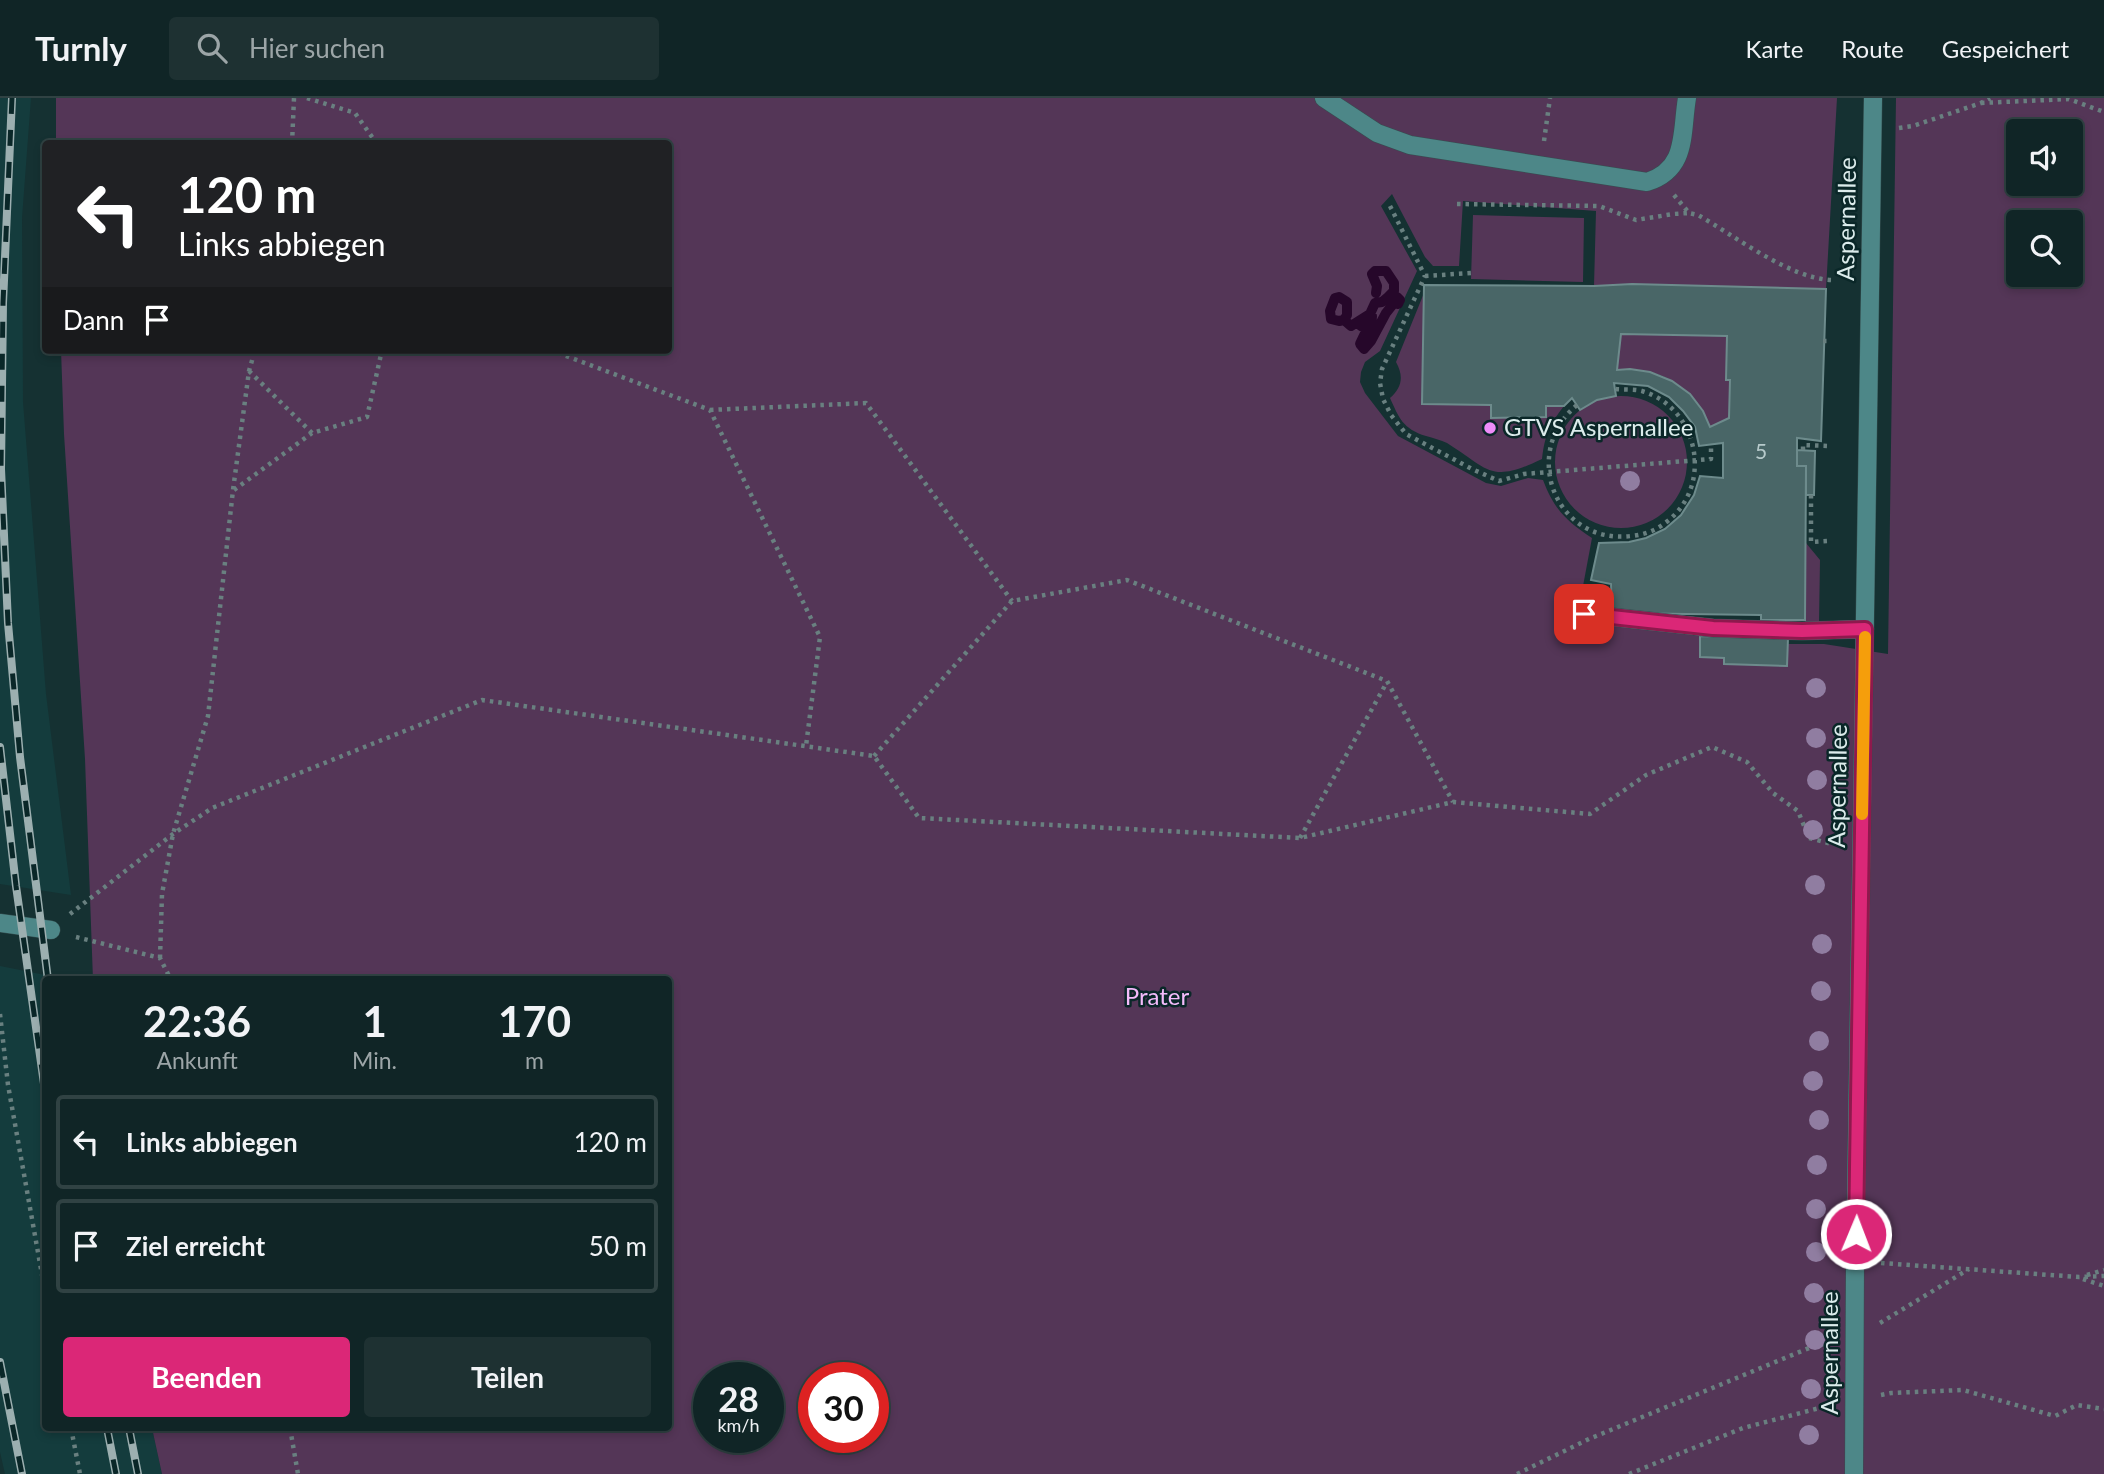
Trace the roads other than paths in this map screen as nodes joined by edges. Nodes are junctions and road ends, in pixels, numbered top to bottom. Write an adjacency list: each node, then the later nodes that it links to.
1 (1324, 98): 2 (street)
2 (1687, 98)
3 (1873, 98): 5 (street, Aspernallee)
4 (1584, 614): 5 (street)
5 (1865, 629): 8 (street, Aspernallee)
6 (0, 923): 7 (street)
7 (51, 930)
8 (1854, 1474)

